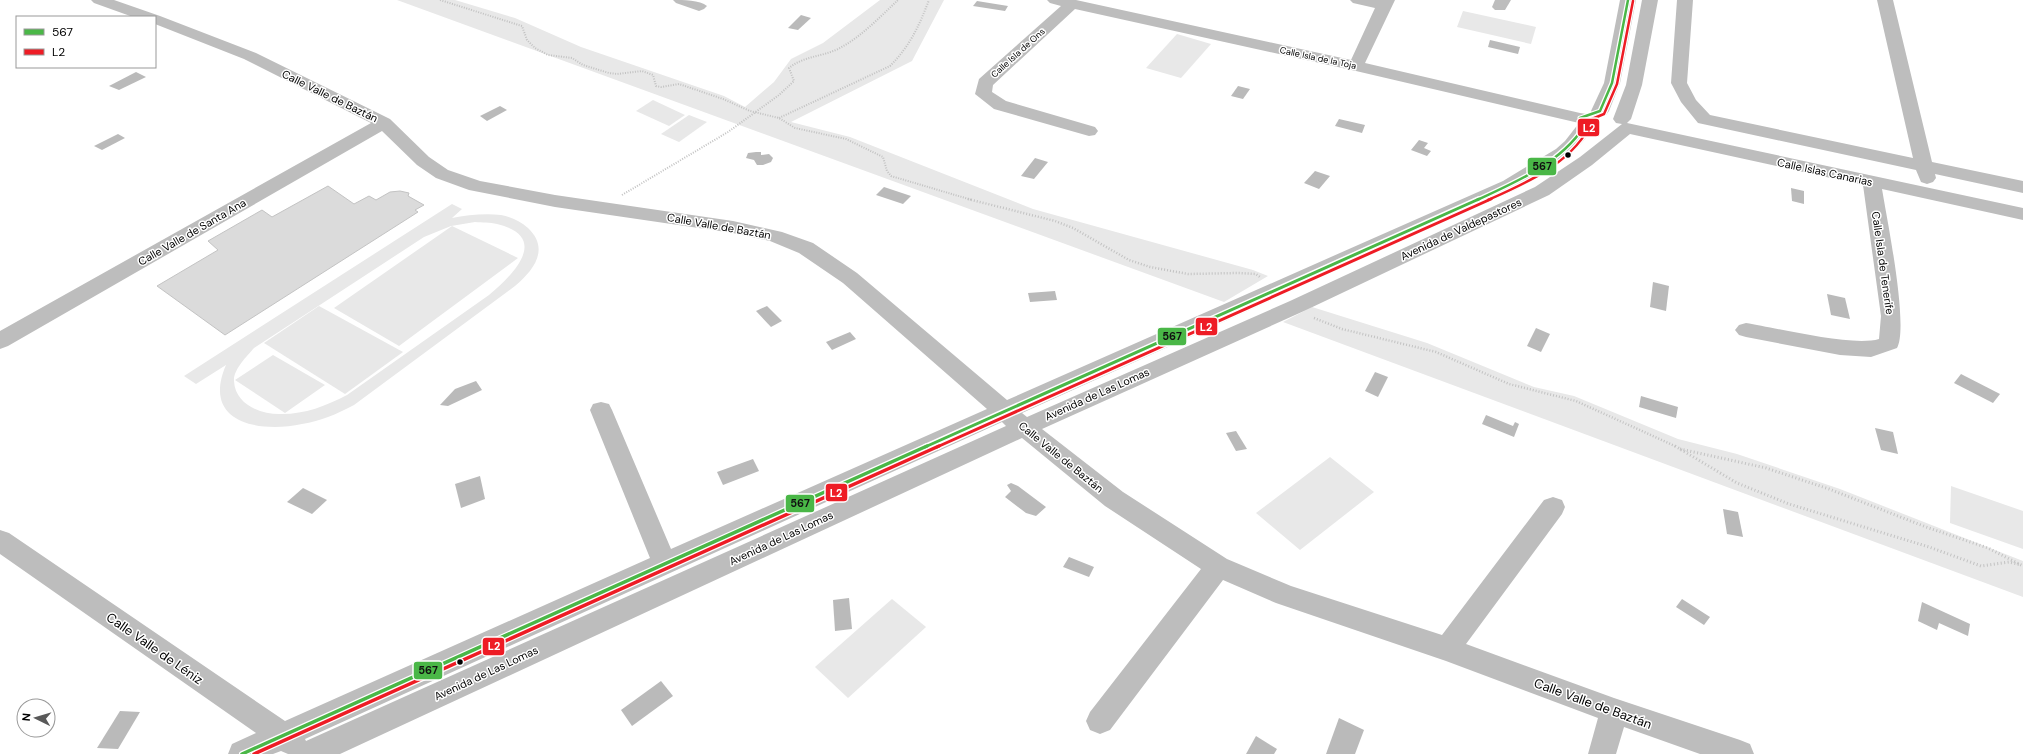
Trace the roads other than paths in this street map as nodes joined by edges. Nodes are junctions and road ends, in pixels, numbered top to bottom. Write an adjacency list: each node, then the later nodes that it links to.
1 (99, 0): 12 (street)
2 (681, 0): 11 (street)
3 (1055, 0): 10 (street, Calle Isla de la Toja)
4 (1358, 0): 9 (street)
5 (1628, 0): 15 (street)
6 (1650, 0): 18 (street, Avenida de Valdepastores)
7 (1685, 0): 20 (street)
8 (1885, 0): 20 (street)
9 (1386, 3): 14 (street)
10 (1072, 4): 14 (street, Calle Isla de la Toja); 19 (street, Calle Isla de Ons)
11 (699, 6)
12 (145, 16)
13 (156, 19): 17 (street, Calle Valle de Baztán)
14 (1356, 66): 16 (street, Calle Isla de la Toja)
15 (1600, 111): 16 (street); 18 (street)
16 (1582, 122): 18 (street, Calle Isla de la Toja); 25 (street, Avenida de Valdepastores)
17 (384, 123): 28 (street, Calle Valle de Santa Ana); 30 (street, Calle Valle de Baztán)
18 (1621, 128): 21 (street, Calle Islas Canarias); 26 (street, Avenida de Valdepastores)
19 (1089, 131)
20 (1924, 166): 22 (street); 23 (street)
21 (1872, 182): 23 (street, Calle Islas Canarias); 27 (street, Calle Isla de Tenerife)
22 (2023, 187)
23 (1932, 195): 24 (street, Calle Islas Canarias)
24 (2023, 214)
25 (1254, 300): 30 (street, Avenida de Las Lomas)
26 (1297, 306): 30 (street, Avenida de Las Lomas)
27 (1746, 330)
28 (0, 341)
29 (601, 410): 33 (street)
30 (1015, 420): 33 (street, Avenida de Las Lomas); 34 (street, Calle Valle de Baztán); 40 (street, Avenida de Las Lomas)
31 (1553, 507): 35 (street)
32 (0, 540): 38 (street, Calle Valle de Léniz)
33 (664, 562): 38 (street, Avenida de Las Lomas)
34 (1218, 567): 35 (street, Calle Valle de Baztán); 37 (street)
35 (1447, 649): 36 (street, Calle Valle de Baztán)
36 (1614, 711): 41 (street); 42 (street, Calle Valle de Baztán)
37 (1100, 721)
38 (282, 736): 39 (street, Avenida de Las Lomas); 40 (street, Calle Valle de Léniz)
39 (242, 754)
40 (309, 754)
41 (1602, 754)
42 (1740, 754)

